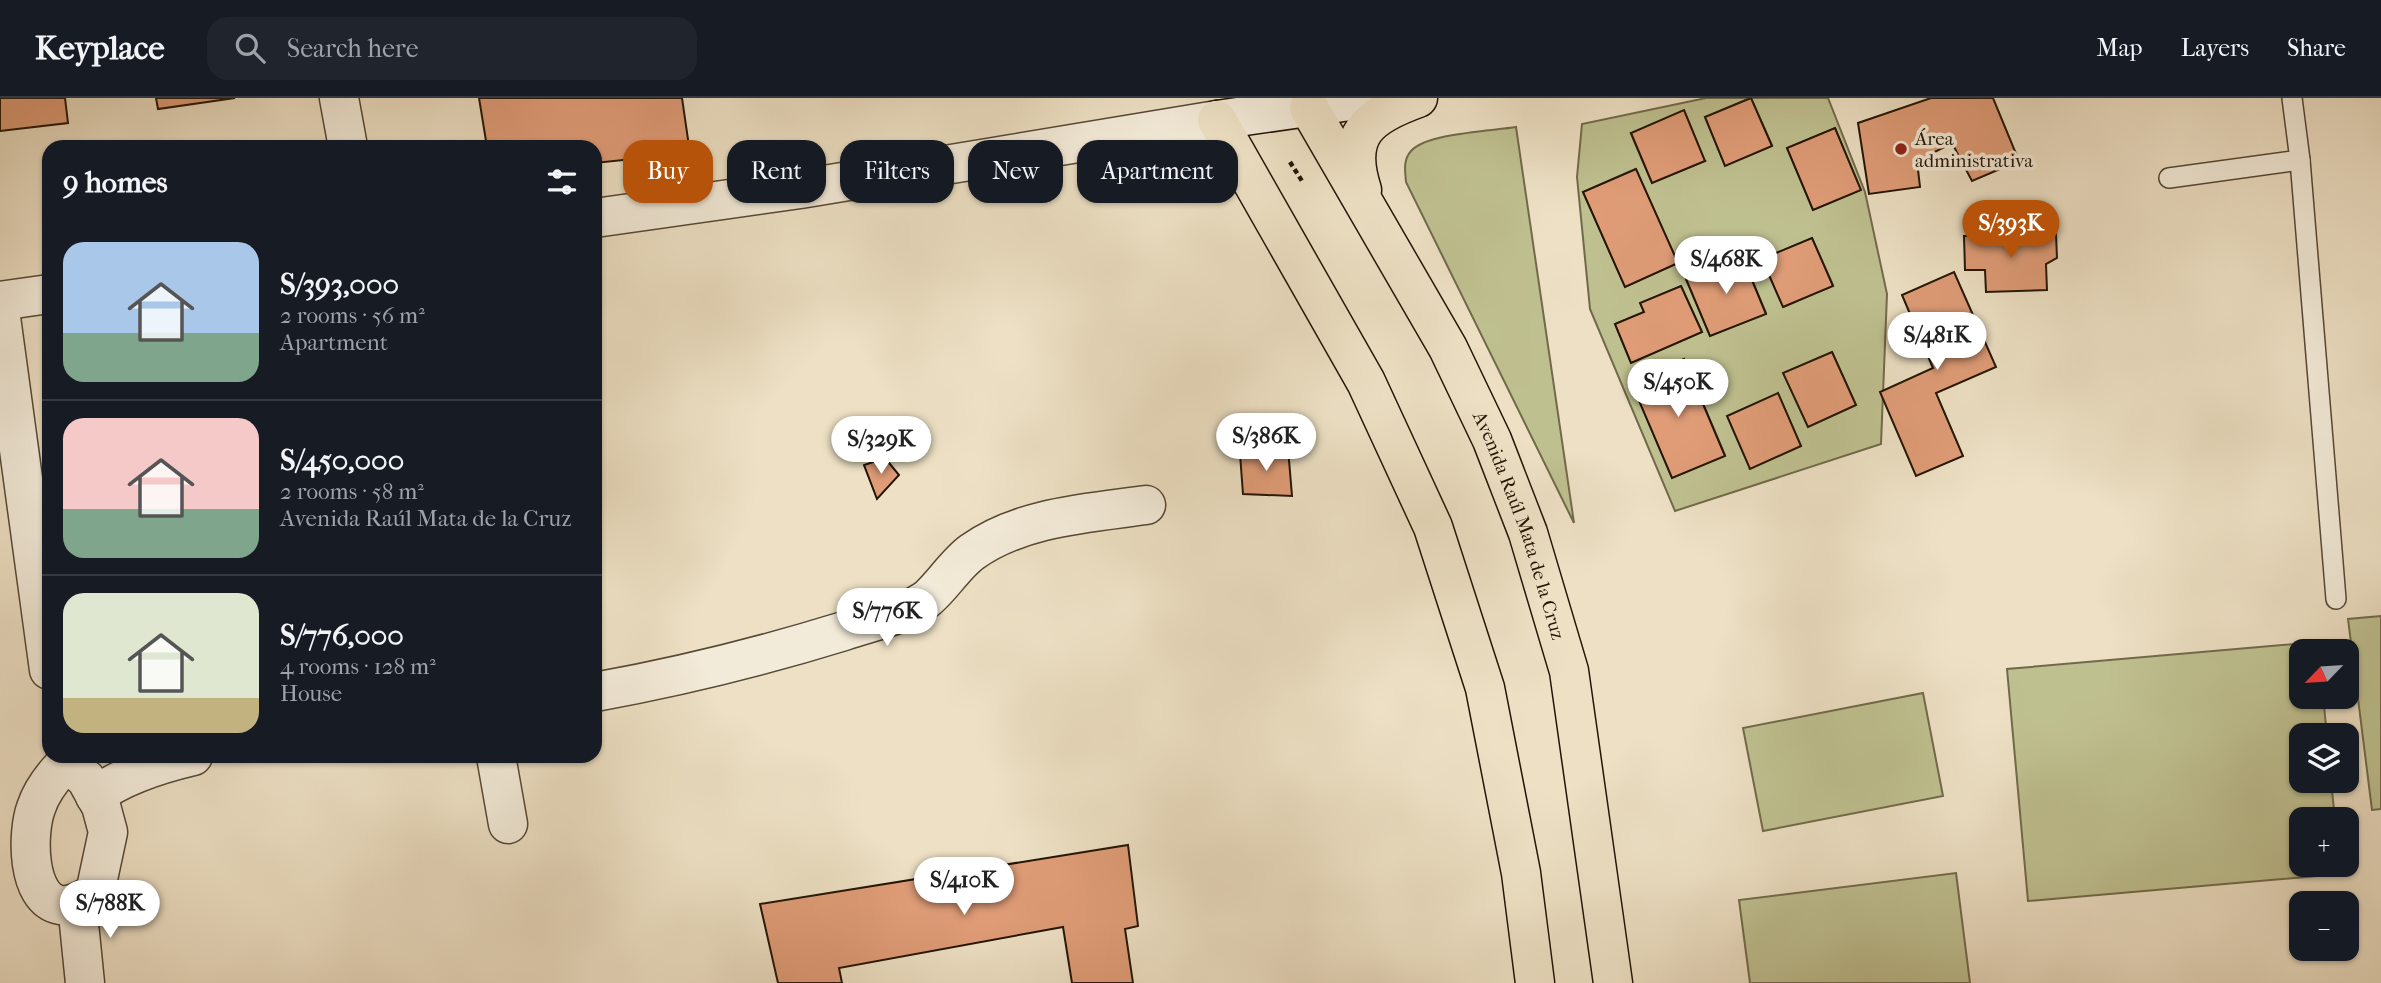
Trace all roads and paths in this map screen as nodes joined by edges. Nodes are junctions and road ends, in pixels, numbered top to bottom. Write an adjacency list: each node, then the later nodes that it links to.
1 (339, 98): 7 (street)
2 (1371, 98): 5 (street)
3 (1418, 98): 11 (main road)
4 (2292, 98): 8 (lane)
5 (1309, 108): 6 (street); 11 (main road, Avenida Raúl Mata de la Cruz)
6 (1217, 120): 10 (street); 27 (main road)
7 (347, 140)
8 (2300, 160): 9 (lane); 16 (lane)
9 (2169, 178)
10 (602, 217)
11 (1373, 218): 28 (main road, Avenida Raúl Mata de la Cruz)
12 (42, 295): 13 (street)
13 (0, 301)
14 (0, 310): 17 (street)
15 (1146, 505): 18 (street)
16 (2336, 599)
17 (42, 619)
18 (602, 691)
19 (60, 763): 25 (street)
20 (65, 763): 23 (street)
21 (163, 763): 23 (street)
22 (497, 763): 24 (street)
23 (95, 796): 25 (street)
24 (508, 824)
25 (77, 904): 26 (street)
26 (85, 983)
27 (1535, 983)
28 (1613, 983)

